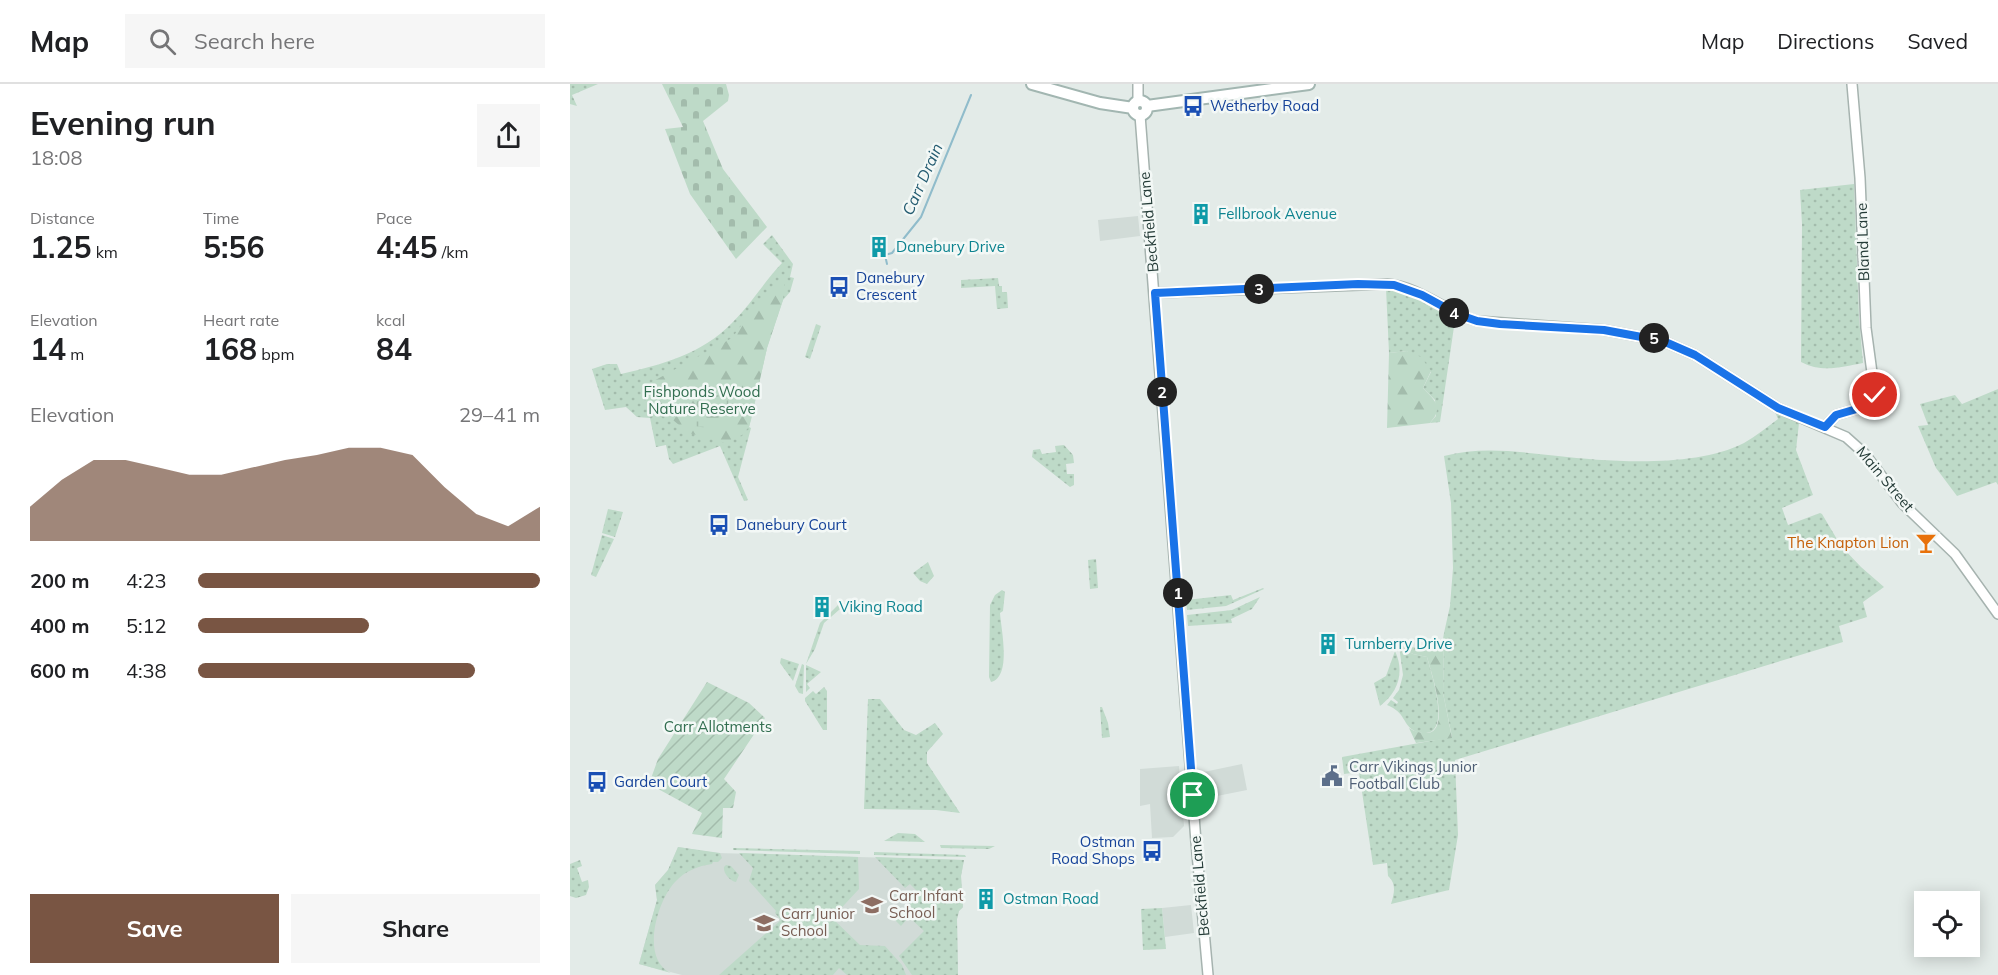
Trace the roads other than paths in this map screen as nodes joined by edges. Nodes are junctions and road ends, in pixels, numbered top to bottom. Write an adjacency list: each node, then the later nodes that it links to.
1 (1032, 84): 5 (main road)
2 (1138, 84): 5 (street, Beckfield Lane)
3 (1309, 84): 5 (main road)
4 (1852, 84): 7 (street, Bland Lane)
5 (1140, 107): 6 (street, Beckfield Lane)
6 (1155, 293): 7 (street, Main Street); 9 (street, Beckfield Lane)
7 (1825, 427): 8 (street, Main Street)
8 (1998, 614)
9 (1208, 975)

